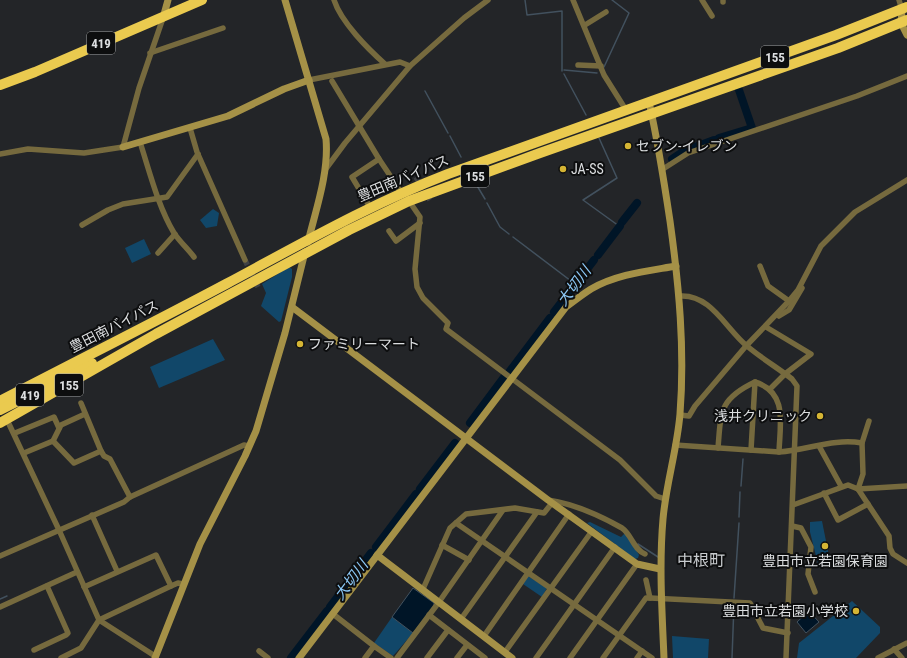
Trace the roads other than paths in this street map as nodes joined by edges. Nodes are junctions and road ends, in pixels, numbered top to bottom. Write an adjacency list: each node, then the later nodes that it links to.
1 (168, 0): 11 (street)
2 (202, 0): 11 (highway, 419)
3 (285, 0): 21 (street)
4 (334, 0): 16 (street)
5 (488, 0): 18 (street)
6 (573, 0): 12 (street)
7 (702, 0): 10 (street)
8 (606, 12): 12 (street)
9 (903, 13): 14 (street); 24 (highway, 豊田南バイパス / 155); 26 (highway, 豊田南バイパス / 155)
10 (712, 16)
11 (163, 18): 15 (street); 23 (highway, 419)
12 (585, 25): 19 (street)
13 (222, 28): 15 (street)
14 (907, 35)
15 (150, 53): 31 (street)
16 (385, 64): 18 (street); 21 (street)
17 (578, 65): 19 (street)
18 (410, 66): 27 (street)
19 (601, 66): 25 (street)
20 (907, 76): 35 (street)
21 (309, 80): 28 (street); 36 (street)
22 (332, 81): 27 (street)
23 (0, 85)
24 (649, 102): 25 (highway, 豊田南バイパス / 155); 26 (street)
25 (626, 110): 29 (highway, 豊田南バイパス / 155)
26 (651, 114): 29 (highway, 155); 35 (street); 41 (highway, 豊田南バイパス / 155)
27 (360, 126): 34 (street); 36 (street)
28 (190, 128): 30 (street); 33 (street)
29 (563, 133): 39 (highway, 豊田南バイパス / 155)
30 (140, 142): 31 (street); 40 (street)
31 (123, 148): 32 (street)
32 (0, 154)
33 (198, 154): 40 (street); 52 (street)
34 (378, 159): 39 (street); 42 (street)
35 (663, 169): 53 (street)
36 (324, 172): 48 (street)
37 (907, 180): 57 (street)
38 (907, 183): 60 (street)
39 (401, 192): 42 (highway, 豊田南バイパス / 155)
40 (159, 200): 45 (street); 47 (street)
41 (409, 201): 43 (highway, 豊田南バイパス / 155); 44 (street)
42 (370, 207): 48 (highway, 豊田南バイパス / 155)
43 (386, 212): 48 (highway); 50 (highway, 豊田南バイパス / 155)
44 (420, 223): 46 (street); 65 (street)
45 (82, 225)
46 (389, 231)
47 (175, 234): 49 (street); 51 (street)
48 (310, 236): 50 (street); 55 (highway, 豊田南バイパス / 155)
49 (158, 253)
50 (303, 256): 55 (highway); 58 (street); 61 (highway, 豊田南バイパス / 155)
51 (194, 257)
52 (245, 260)
53 (676, 266): 56 (street); 65 (street)
54 (760, 266): 57 (street)
55 (228, 283): 59 (highway, 豊田南バイパス / 155)
56 (680, 296): 62 (street); 73 (street)
57 (789, 301): 60 (street)
58 (292, 307): 78 (street); 82 (street)
59 (165, 316): 64 (highway, 419); 68 (highway, 豊田南バイパス / 155)
60 (767, 327): 62 (street); 63 (street)
61 (156, 334): 64 (highway, 419); 75 (highway, 豊田南バイパス / 155)
62 (746, 346): 63 (street); 73 (street)
63 (785, 374): 67 (street); 87 (street)
64 (59, 378): 70 (highway, 419); 71 (highway, 419, bridge)
65 (511, 378): 78 (street); 95 (street)
66 (755, 382): 67 (street); 84 (street); 85 (street)
67 (770, 389): 88 (street)
68 (0, 400)
69 (81, 403): 72 (street)
70 (0, 406)
71 (0, 410)
72 (85, 414): 76 (street); 86 (street)
73 (680, 415): 81 (street)
74 (869, 421): 80 (street)
75 (5, 423): 77 (street)
76 (59, 428): 77 (street); 79 (street)
77 (15, 433): 89 (street)
78 (466, 438): 96 (street); 111 (street)
79 (53, 441): 86 (street); 89 (street)
80 (862, 443): 83 (street); 92 (street)
81 (675, 445): 84 (street); 95 (street)
82 (249, 446): 94 (street); 122 (street)
83 (818, 446): 87 (street); 90 (street)
84 (718, 448): 85 (street)
85 (751, 450): 88 (street)
86 (101, 451): 94 (street)
87 (794, 451): 88 (street); 98 (street)
88 (779, 452)
89 (24, 453): 105 (street)
90 (841, 486): 92 (street); 93 (street)
91 (907, 486): 92 (street)
92 (858, 489): 97 (street)
93 (824, 493): 97 (street); 98 (street)
94 (130, 497): 102 (street)
95 (665, 498): 117 (street)
96 (550, 502): 100 (street); 101 (street); 110 (street)
97 (868, 504): 115 (street)
98 (793, 505): 104 (street)
99 (503, 510): 100 (street); 103 (street); 107 (street)
100 (537, 512): 113 (street)
101 (569, 514): 106 (street); 120 (street)
102 (92, 515): 105 (street); 119 (street)
103 (456, 523): 107 (street); 108 (street)
104 (792, 526): 128 (street); 140 (street)
105 (59, 530): 112 (street); 118 (street)
106 (592, 531): 109 (street); 126 (street)
107 (482, 541): 113 (street); 114 (street)
108 (442, 545): 114 (street); 127 (street)
109 (615, 547): 116 (street); 132 (street)
110 (645, 554)
111 (377, 555): 127 (street); 134 (street)
112 (0, 556)
113 (506, 557): 120 (street); 136 (street)
114 (469, 560): 131 (street)
115 (907, 563)
116 (637, 564): 117 (street); 138 (street)
117 (660, 568): 130 (street)
118 (77, 572): 123 (street); 125 (street)
119 (117, 572): 124 (street); 125 (street)
120 (528, 572): 126 (street); 142 (street)
121 (646, 580): 129 (street)
122 (183, 584): 124 (street); 152 (street)
123 (47, 586): 133 (street); 147 (street)
124 (171, 586): 137 (street)
125 (84, 587): 137 (street)
126 (551, 588): 132 (street); 150 (street)
127 (423, 589): 131 (street)
128 (815, 592)
129 (650, 598): 130 (street); 141 (street)
130 (661, 599): 140 (street); 168 (street)
131 (439, 602): 135 (street); 136 (street)
132 (575, 604): 138 (street); 163 (street)
133 (0, 607)
134 (333, 614): 145 (street); 155 (street)
135 (429, 616): 139 (street); 158 (street)
136 (461, 619): 142 (street)
137 (99, 620): 152 (street); 153 (street)
138 (597, 620): 141 (street); 164 (street)
139 (448, 630): 144 (street); 159 (street)
140 (788, 633): 169 (street)
141 (619, 635): 149 (street); 165 (street)
142 (484, 636): 150 (street)
143 (907, 644): 146 (street)
144 (467, 645): 160 (street); 161 (street)
145 (374, 646): 156 (street); 157 (street)
146 (894, 649): 170 (street); 171 (street)
147 (34, 650)
148 (259, 651): 154 (street)
149 (642, 651): 166 (street); 167 (street)
150 (505, 652): 162 (street)
151 (907, 655): 172 (street)
152 (155, 657)
153 (61, 658)
154 (268, 658)
155 (299, 658)
156 (365, 658)
157 (391, 658)
158 (397, 658)
159 (427, 658)
160 (457, 658)
161 (485, 658)
162 (512, 658)
163 (536, 658)
164 (570, 658)
165 (603, 658)
166 (637, 658)
167 (652, 658)
168 (664, 658)
169 (786, 658)
170 (878, 658)
171 (902, 658)
172 (905, 658)

